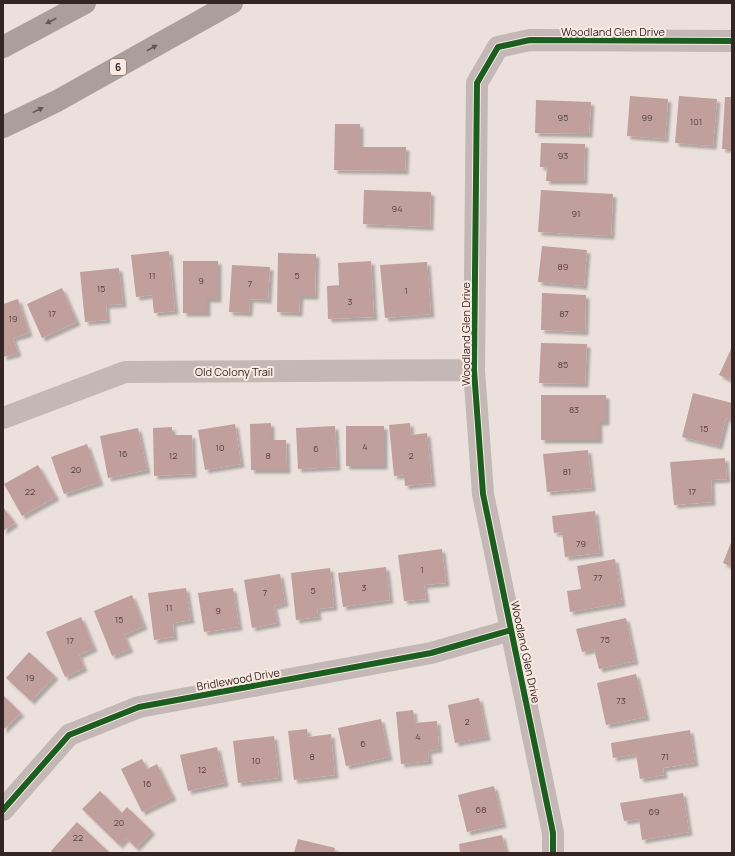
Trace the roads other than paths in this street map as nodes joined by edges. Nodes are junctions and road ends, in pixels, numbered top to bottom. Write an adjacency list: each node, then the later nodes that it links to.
1 (85, 3): 4 (highway, one-way to 4)
2 (232, 3): 5 (highway, 6, one-way to 2)
3 (732, 41): 6 (street, Woodland Glen Drive)
4 (3, 47)
5 (3, 127)
6 (474, 370): 7 (street, Old Colony Trail); 8 (street, Woodland Glen Drive)
7 (3, 418)
8 (511, 630): 9 (street, Bridlewood Drive); 10 (street, Woodland Glen Drive)
9 (3, 810)
10 (553, 853)

